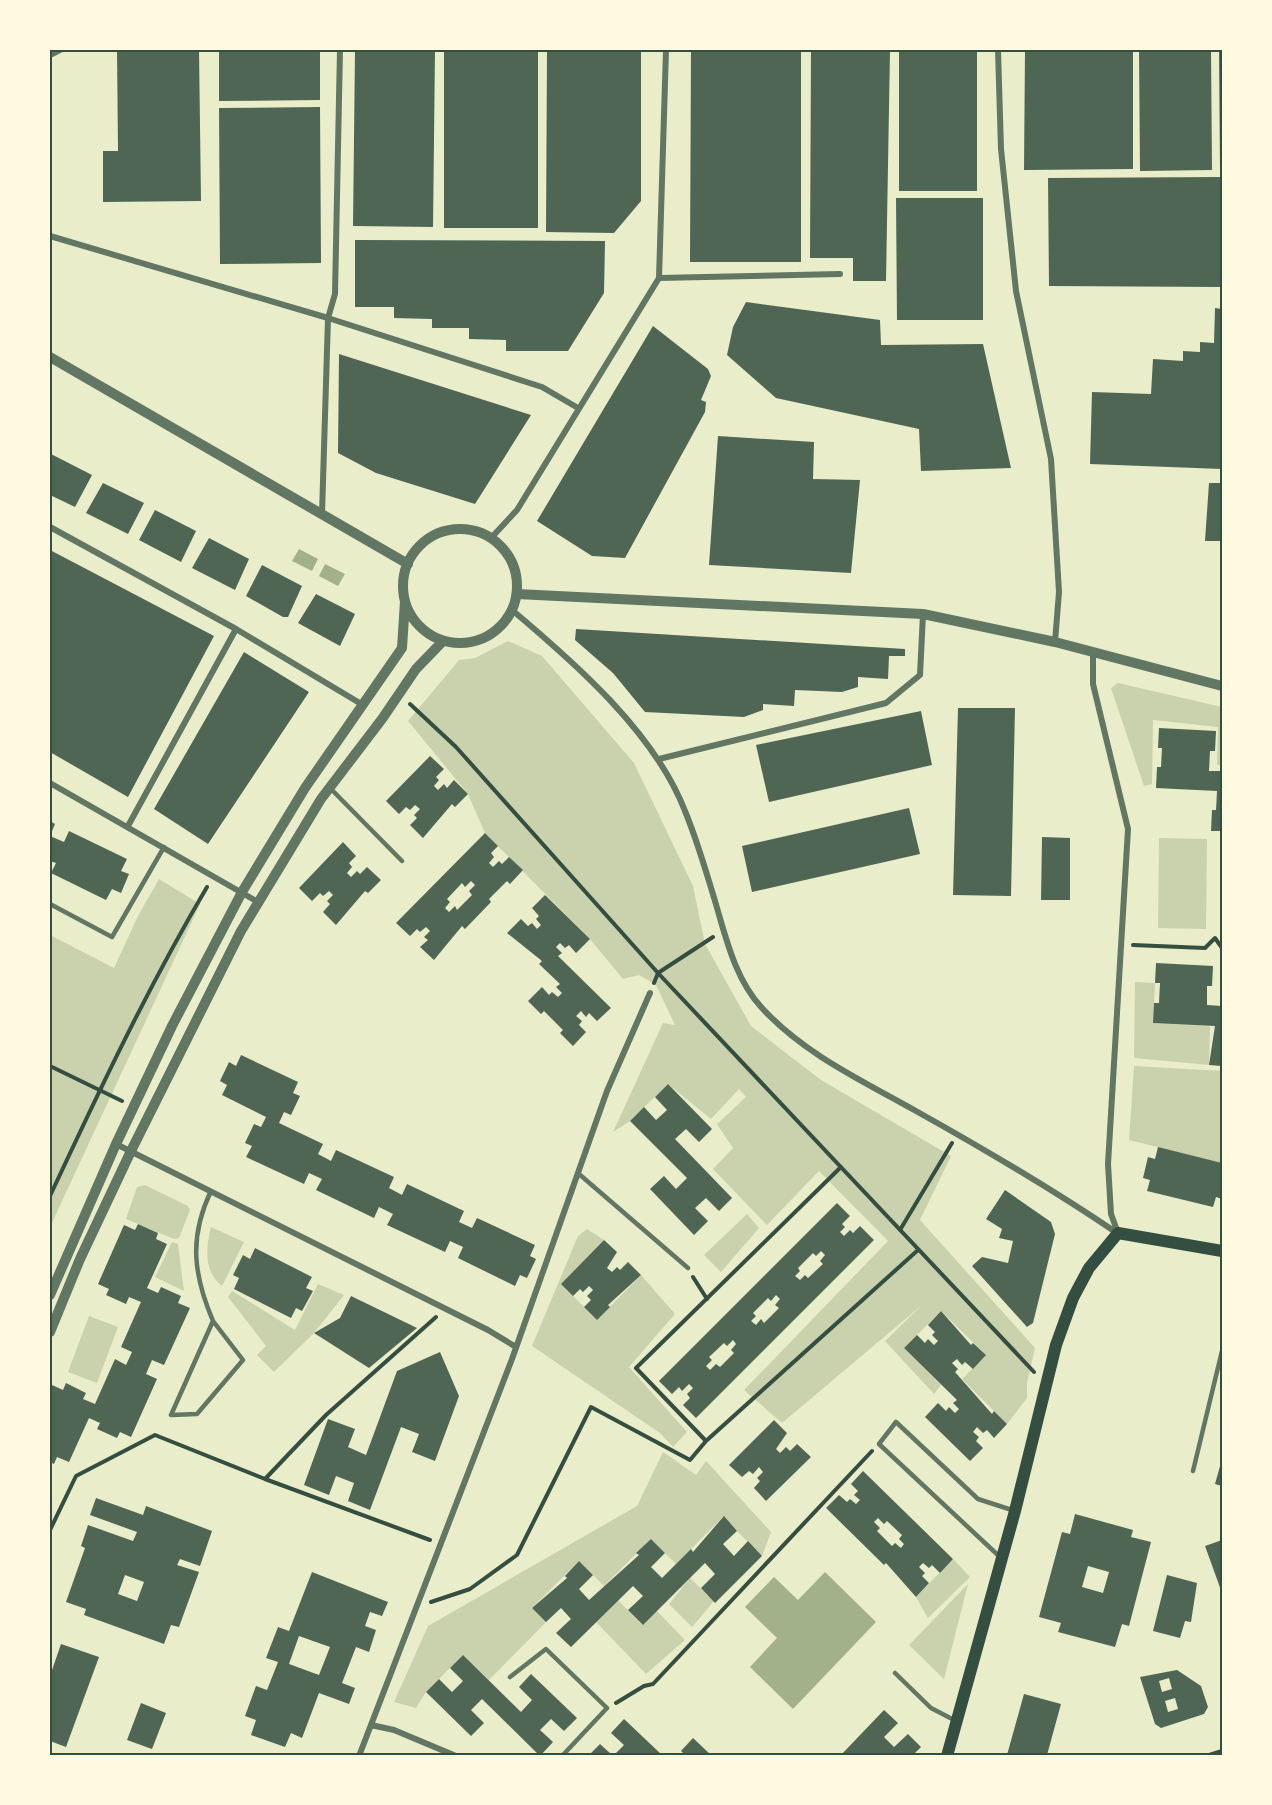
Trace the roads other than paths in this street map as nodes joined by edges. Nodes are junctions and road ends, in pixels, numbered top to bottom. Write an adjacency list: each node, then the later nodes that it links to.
1 (60, 50): 5 (street)
2 (340, 50): 9 (street)
3 (666, 50): 8 (street)
4 (998, 50): 22 (street)
5 (50, 55)
6 (50, 236): 9 (street)
7 (840, 274): 8 (street)
8 (659, 278): 11 (street)
9 (328, 318): 11 (street); 12 (street)
10 (50, 357): 12 (street)
11 (578, 408): 14 (street)
12 (322, 514): 15 (street)
13 (50, 527): 20 (street)
14 (491, 538): 15 (street); 16 (street)
15 (408, 564): 17 (street)
16 (517, 594): 18 (street); 19 (street)
17 (405, 601): 21 (street); 25 (street)
18 (512, 610): 21 (street); 26 (street)
19 (923, 614): 22 (street); 26 (street)
20 (236, 629): 25 (street); 29 (street)
21 (443, 641): 28 (street)
22 (1055, 642): 23 (street)
23 (1093, 652): 24 (street); 40 (street)
24 (1222, 686)
25 (363, 705): 32 (street)
26 (659, 759): 40 (street)
27 (50, 783): 29 (street)
28 (330, 787): 31 (lane); 33 (street)
29 (128, 826): 30 (street)
30 (164, 847): 32 (street); 34 (lane)
31 (402, 861)
32 (242, 892): 33 (street); 36 (street)
33 (258, 902): 37 (street)
34 (50, 904)
35 (650, 993): 38 (street)
36 (116, 1144): 37 (street); 43 (street)
37 (131, 1151): 39 (street); 45 (street)
38 (579, 1174): 42 (lane); 46 (street)
39 (211, 1191): 44 (lane); 46 (street)
40 (1118, 1233): 41 (main road); 49 (main road)
41 (1222, 1251)
42 (688, 1268)
43 (50, 1295)
44 (213, 1321): 44 (lane)
45 (50, 1332)
46 (516, 1347): 54 (street)
47 (1222, 1351): 48 (lane)
48 (1193, 1471)
49 (1015, 1512): 50 (main road); 50 (lane)
50 (1001, 1558): 53 (main road)
51 (895, 1673): 53 (lane)
52 (510, 1677): 57 (lane)
53 (956, 1721): 58 (main road)
54 (371, 1725): 55 (street); 56 (street)
55 (359, 1755)
56 (456, 1755)
57 (562, 1755)
58 (947, 1755)

